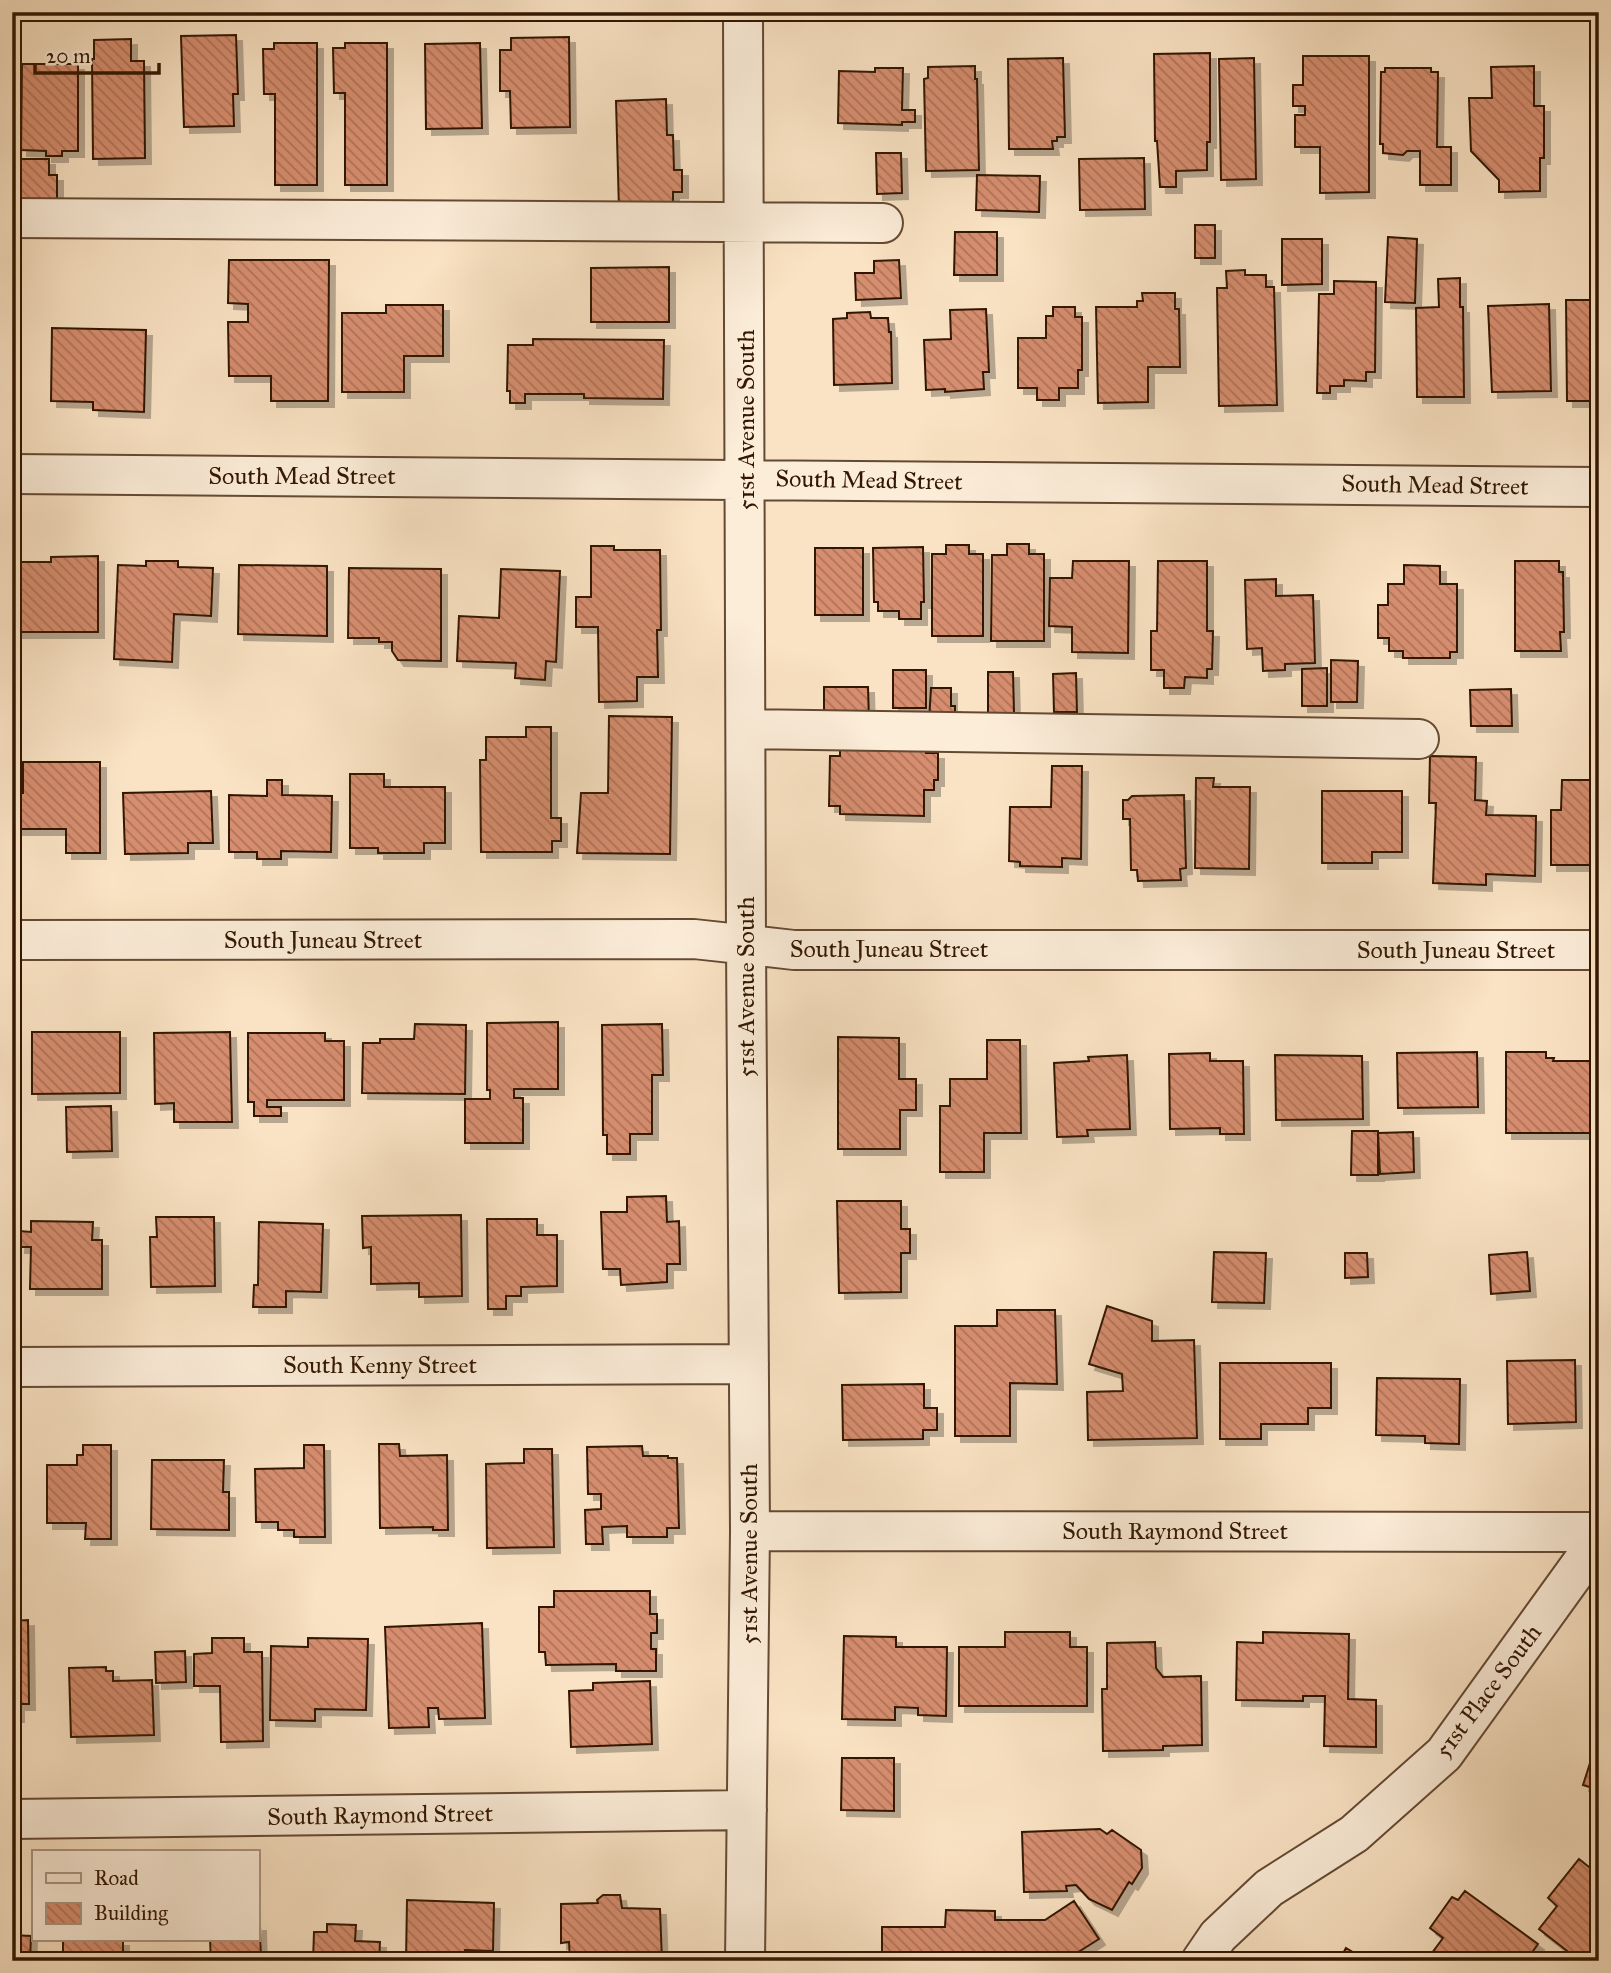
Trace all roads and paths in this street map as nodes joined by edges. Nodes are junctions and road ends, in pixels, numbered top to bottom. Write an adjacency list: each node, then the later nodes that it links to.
1 (743, 12): 3 (street, 51st Avenue South)
2 (12, 218): 3 (street)
3 (744, 222): 4 (street); 6 (street, 51st Avenue South)
4 (883, 223)
5 (12, 474): 6 (street, South Mead Street)
6 (746, 479): 7 (street, South Mead Street); 8 (street, 51st Avenue South)
7 (1599, 487)
8 (746, 729): 9 (street); 11 (street, 51st Avenue South)
9 (1419, 739)
10 (12, 940): 11 (street, South Juneau Street)
11 (746, 944): 12 (street, South Juneau Street); 13 (street, 51st Avenue South)
12 (1599, 950)
13 (749, 1364): 14 (street, South Kenny Street); 15 (street, 51st Avenue South)
14 (12, 1367)
15 (750, 1531): 16 (street, South Raymond Street); 18 (street, 51st Avenue South)
16 (1599, 1532)
17 (1599, 1539): 21 (street, 51st Place South)
18 (747, 1810): 19 (street, South Raymond Street); 20 (street, 51st Avenue South)
19 (12, 1819)
20 (745, 1961)
21 (1200, 1961)

